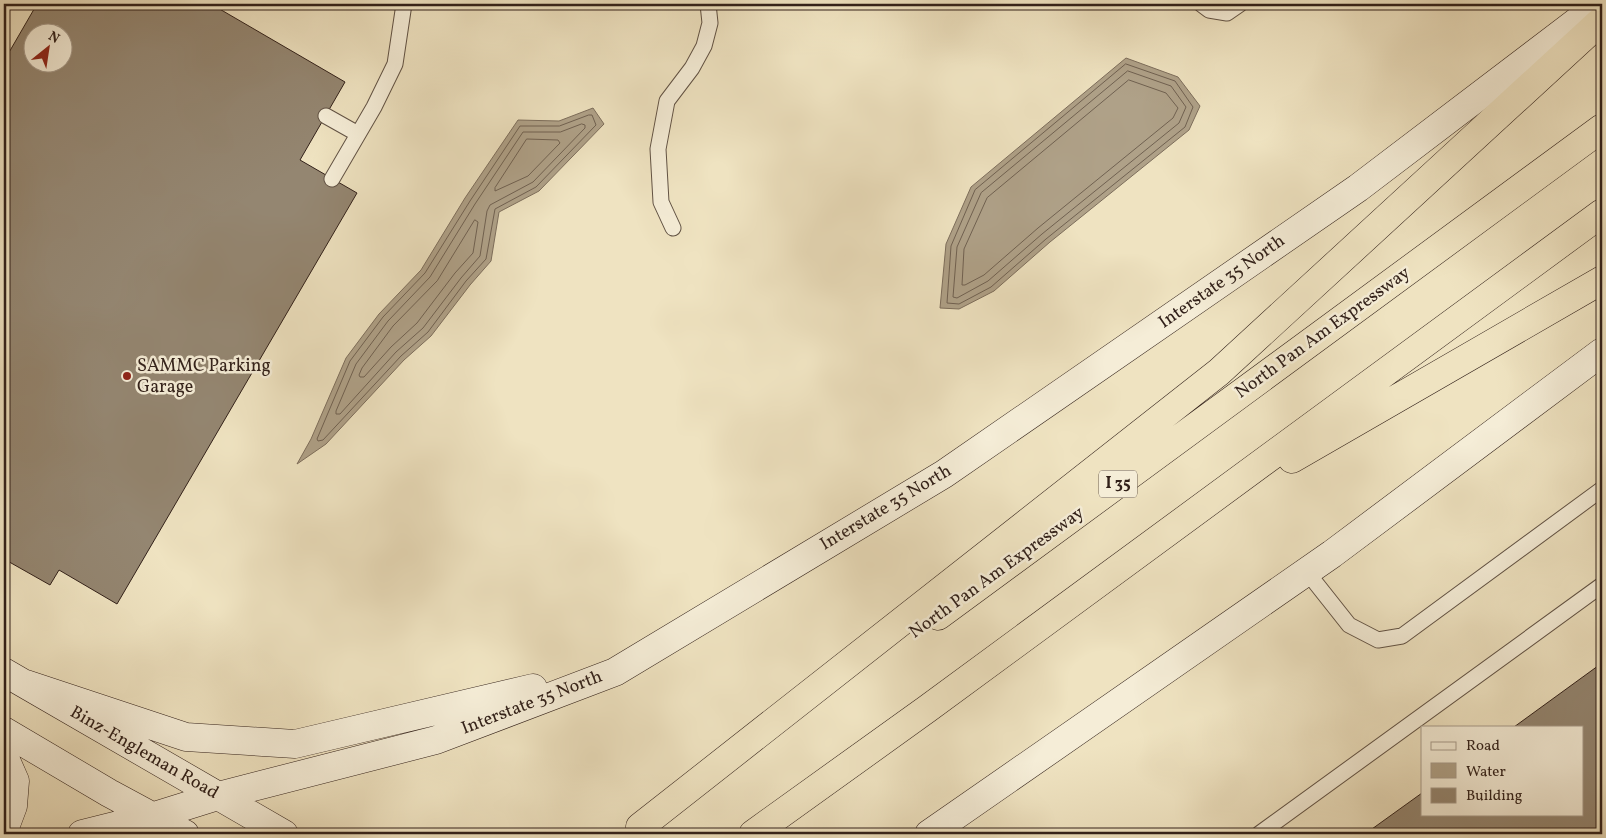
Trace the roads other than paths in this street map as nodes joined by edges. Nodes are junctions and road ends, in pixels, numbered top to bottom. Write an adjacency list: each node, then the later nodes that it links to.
1 (404, 4): 9 (lane)
2 (708, 4): 12 (lane)
3 (1201, 4): 4 (lane)
4 (1240, 4)
5 (1600, 4): 19 (main road, Interstate 35 North)
6 (1602, 20): 26 (highway)
7 (326, 116): 9 (lane)
8 (1602, 128): 26 (highway, North Pan Am Expressway / I 35)
9 (358, 134): 10 (lane)
10 (332, 179)
11 (1602, 213): 16 (highway)
12 (673, 228)
13 (1602, 280): 16 (highway)
14 (1602, 352): 17 (main road)
15 (1602, 489): 17 (lane)
16 (1168, 531): 30 (highway)
17 (1307, 572): 31 (main road)
18 (1602, 585): 32 (lane)
19 (623, 668): 20 (main road); 23 (main road, Interstate 35 North)
20 (15, 678): 23 (main road, Binz-Engleman Road)
21 (4, 731): 24 (main road)
22 (4, 756): 25 (main road)
23 (218, 796): 24 (main road, Interstate 35 North); 29 (main road, Binz-Engleman Road)
24 (154, 816): 27 (main road, Interstate 35 North); 28 (main road)
25 (4, 830)
26 (634, 831)
27 (82, 834)
28 (185, 834)
29 (284, 834)
30 (753, 834)
31 (929, 834)
32 (1259, 834)

